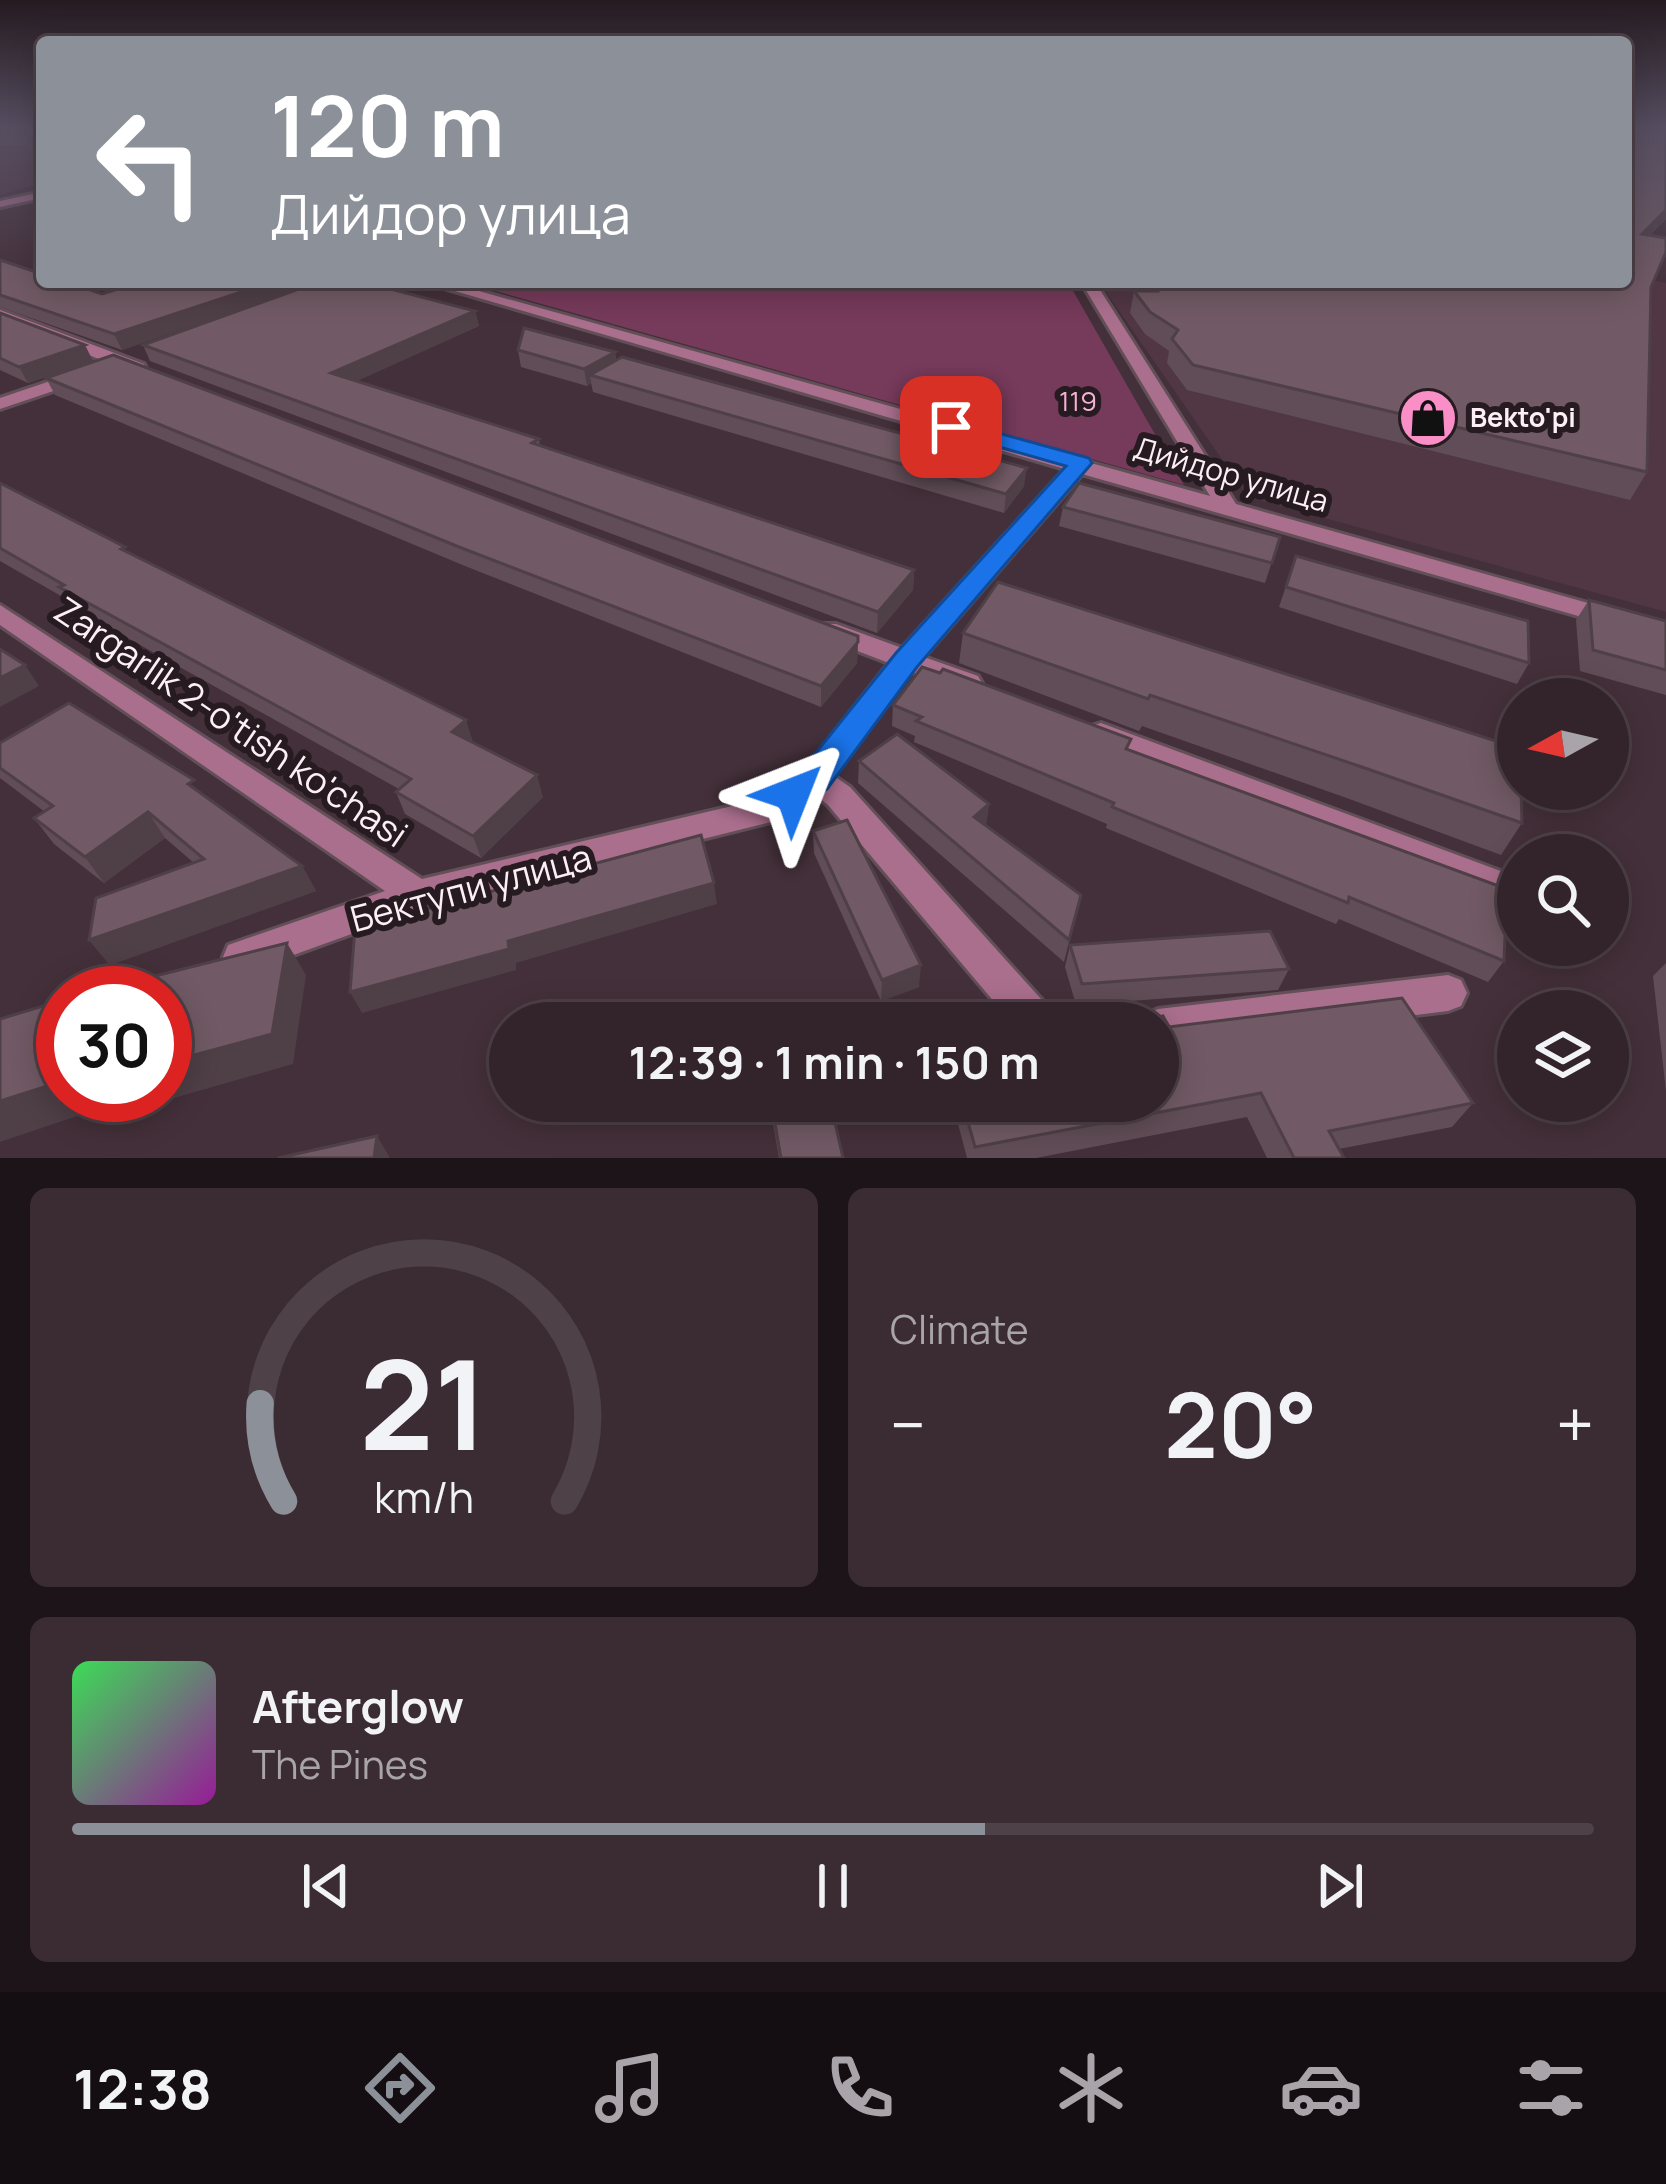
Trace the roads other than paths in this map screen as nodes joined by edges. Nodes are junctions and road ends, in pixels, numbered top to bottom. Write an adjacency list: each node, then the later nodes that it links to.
1 (36, 196): 2 (street)
2 (0, 204)
3 (453, 288): 9 (street, Дийдор улица)
4 (1092, 288): 10 (street)
5 (0, 315): 6 (street)
6 (131, 358): 7 (street); 8 (street)
7 (164, 378)
8 (0, 404)
9 (1081, 463): 10 (street, Дийдор улица); 14 (street, Бектупи улица)
10 (1226, 505): 13 (street, Дийдор улица)
11 (0, 614): 19 (street, Zargarlik 2-o'tish ko'chasi)
12 (797, 619): 14 (street)
13 (1666, 633)
14 (906, 660): 15 (street); 17 (street, Бектупи улица)
15 (994, 694)
16 (1083, 727): 18 (street)
17 (815, 779): 19 (street, Бектупи улица); 22 (street)
18 (1497, 884)
19 (418, 895): 20 (street, Бектупи улица)
20 (211, 966)
21 (1448, 993): 23 (street)
22 (1019, 1002)
23 (1179, 1025)

